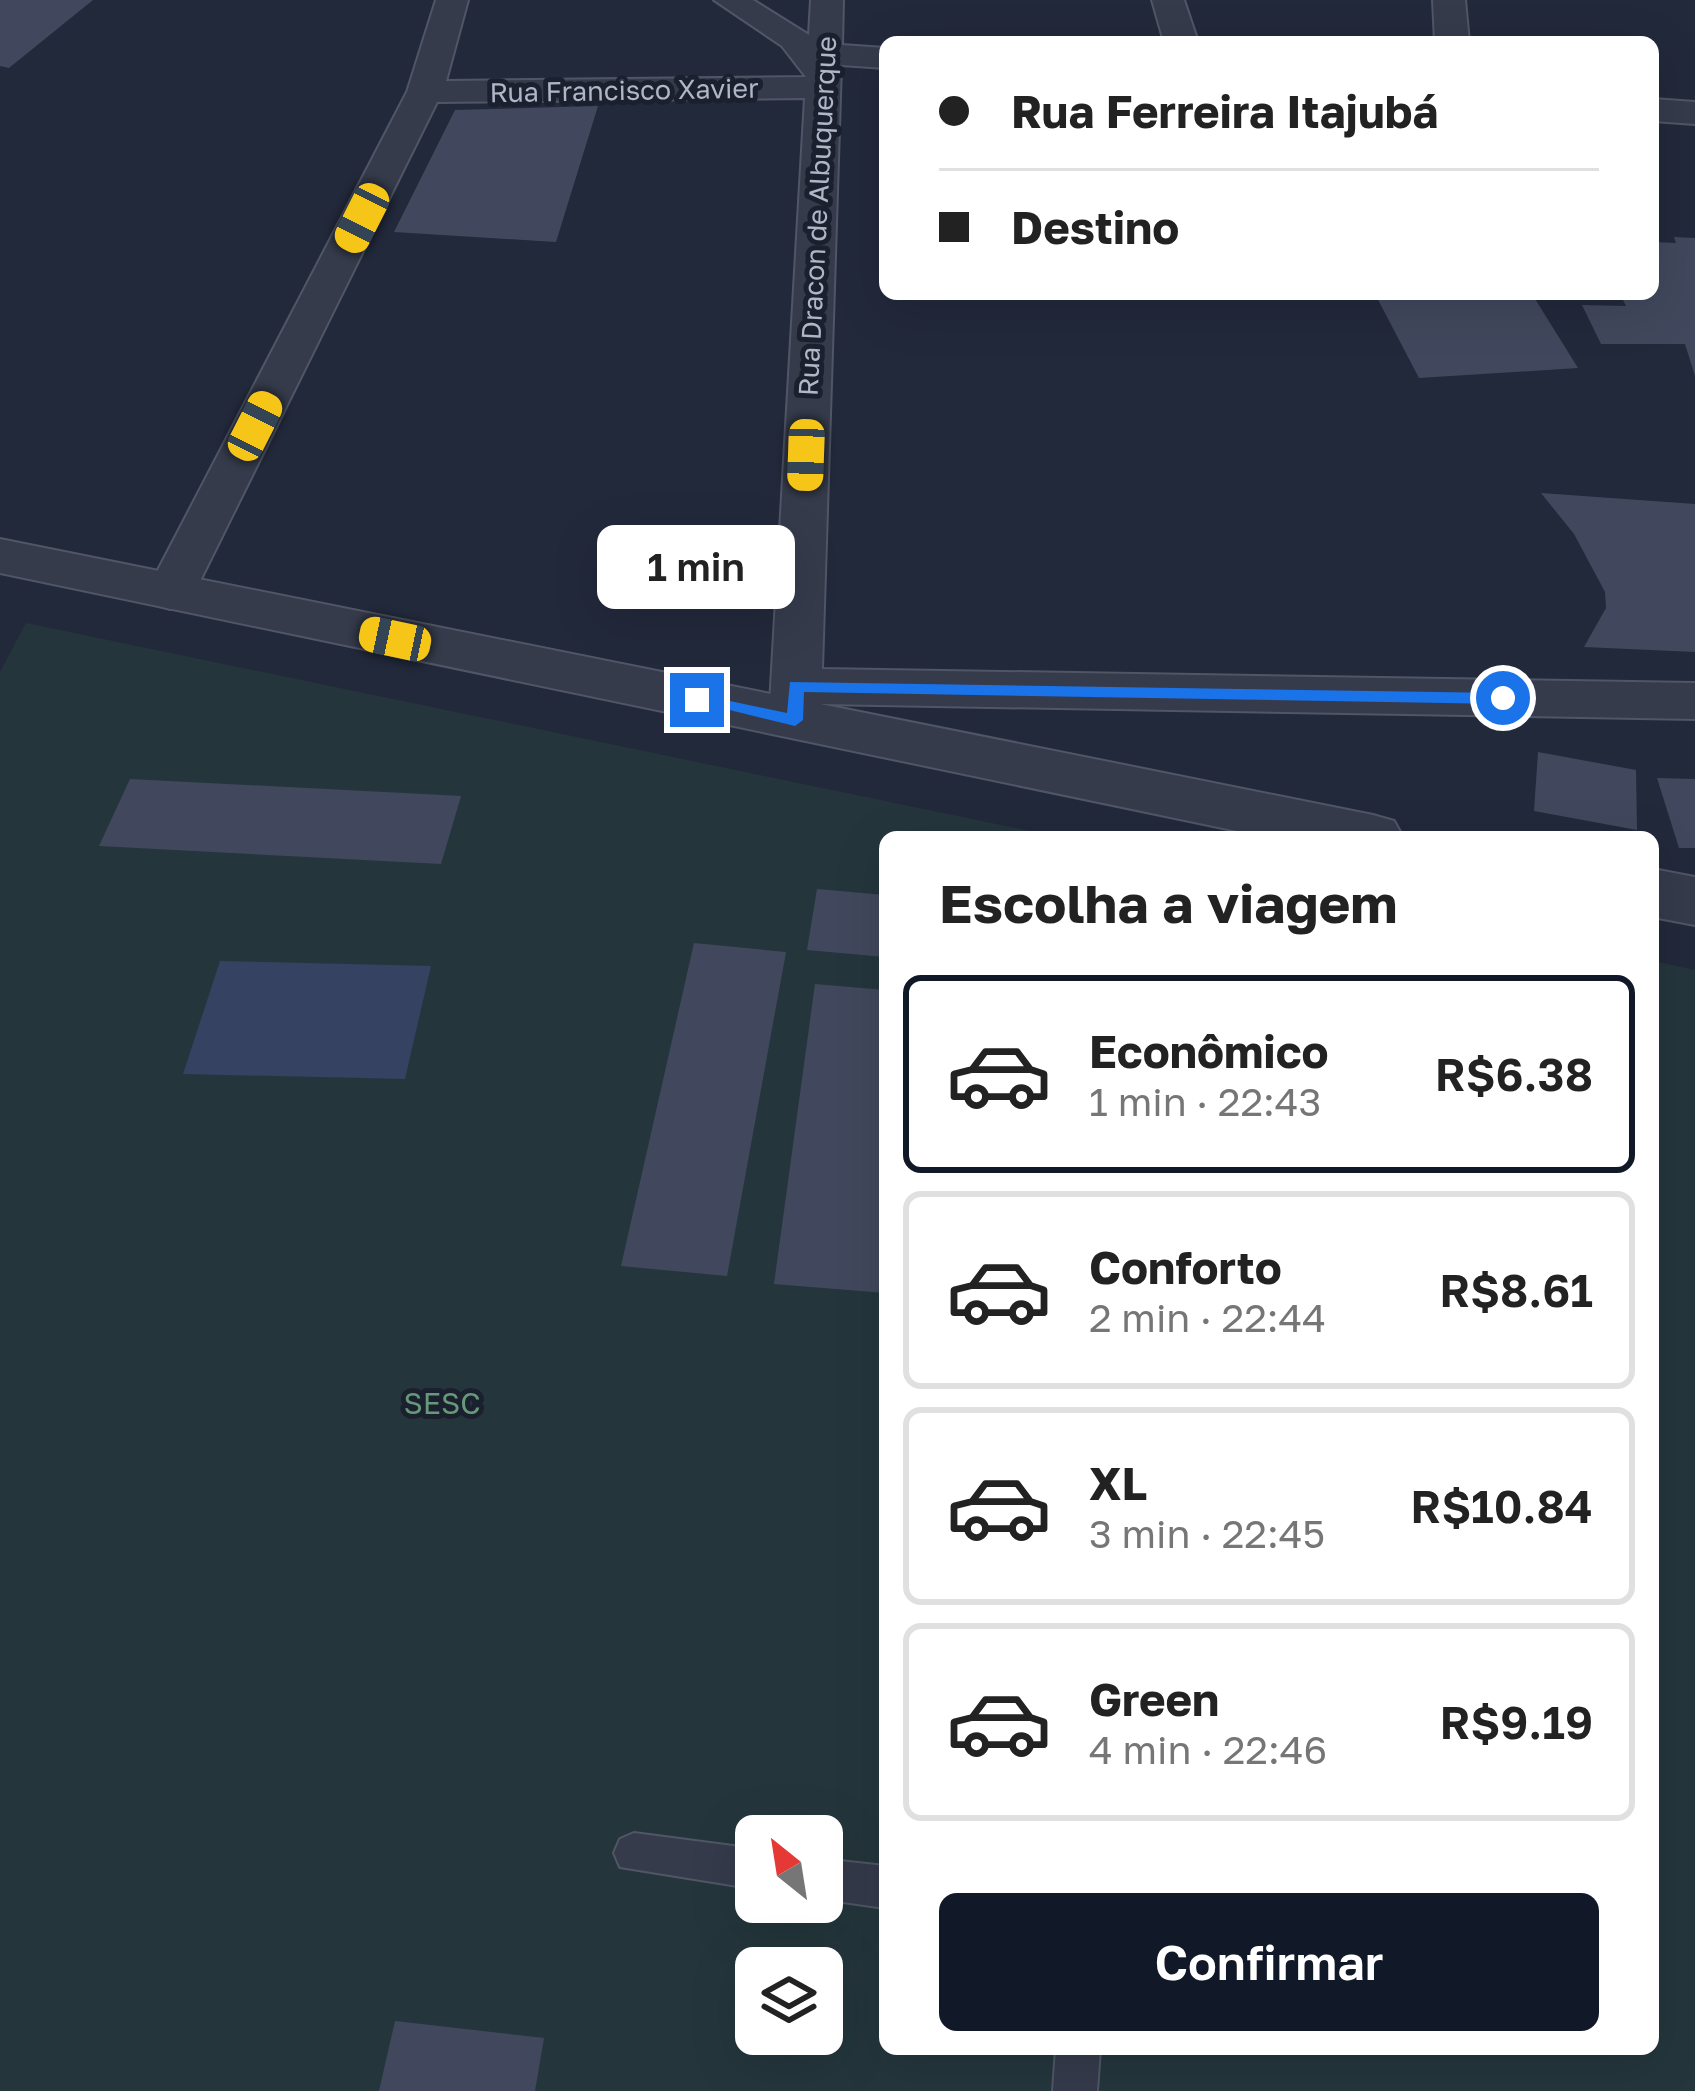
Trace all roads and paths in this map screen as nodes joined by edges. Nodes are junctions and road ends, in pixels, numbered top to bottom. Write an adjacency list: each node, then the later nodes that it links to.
1 (452, 0): 11 (street)
2 (730, 0): 10 (street)
3 (788, 0): 10 (street, Rua Dracon de Albuquerque)
4 (827, 0): 10 (street, Rua Dracon de Albuquerque)
5 (1168, 0): 7 (street)
6 (1449, 0): 8 (street)
7 (1179, 36)
8 (1452, 36)
9 (879, 58): 10 (street, Rua Francisco Xavier)
10 (813, 61): 11 (street, Rua Francisco Xavier); 17 (street, Rua Dracon de Albuquerque)
11 (425, 92): 15 (street)
12 (1659, 110): 13 (street)
13 (1695, 113)
14 (0, 556): 15 (street)
15 (170, 593): 17 (street)
16 (1695, 701): 17 (street)
17 (795, 703): 18 (street)
18 (1331, 831)
19 (1659, 894): 20 (street)
20 (1695, 901)
21 (634, 1853): 22 (lane)
22 (735, 1867)
23 (843, 1882): 24 (lane)
24 (879, 1886)
25 (1078, 2055): 26 (lane)
26 (1075, 2091)

